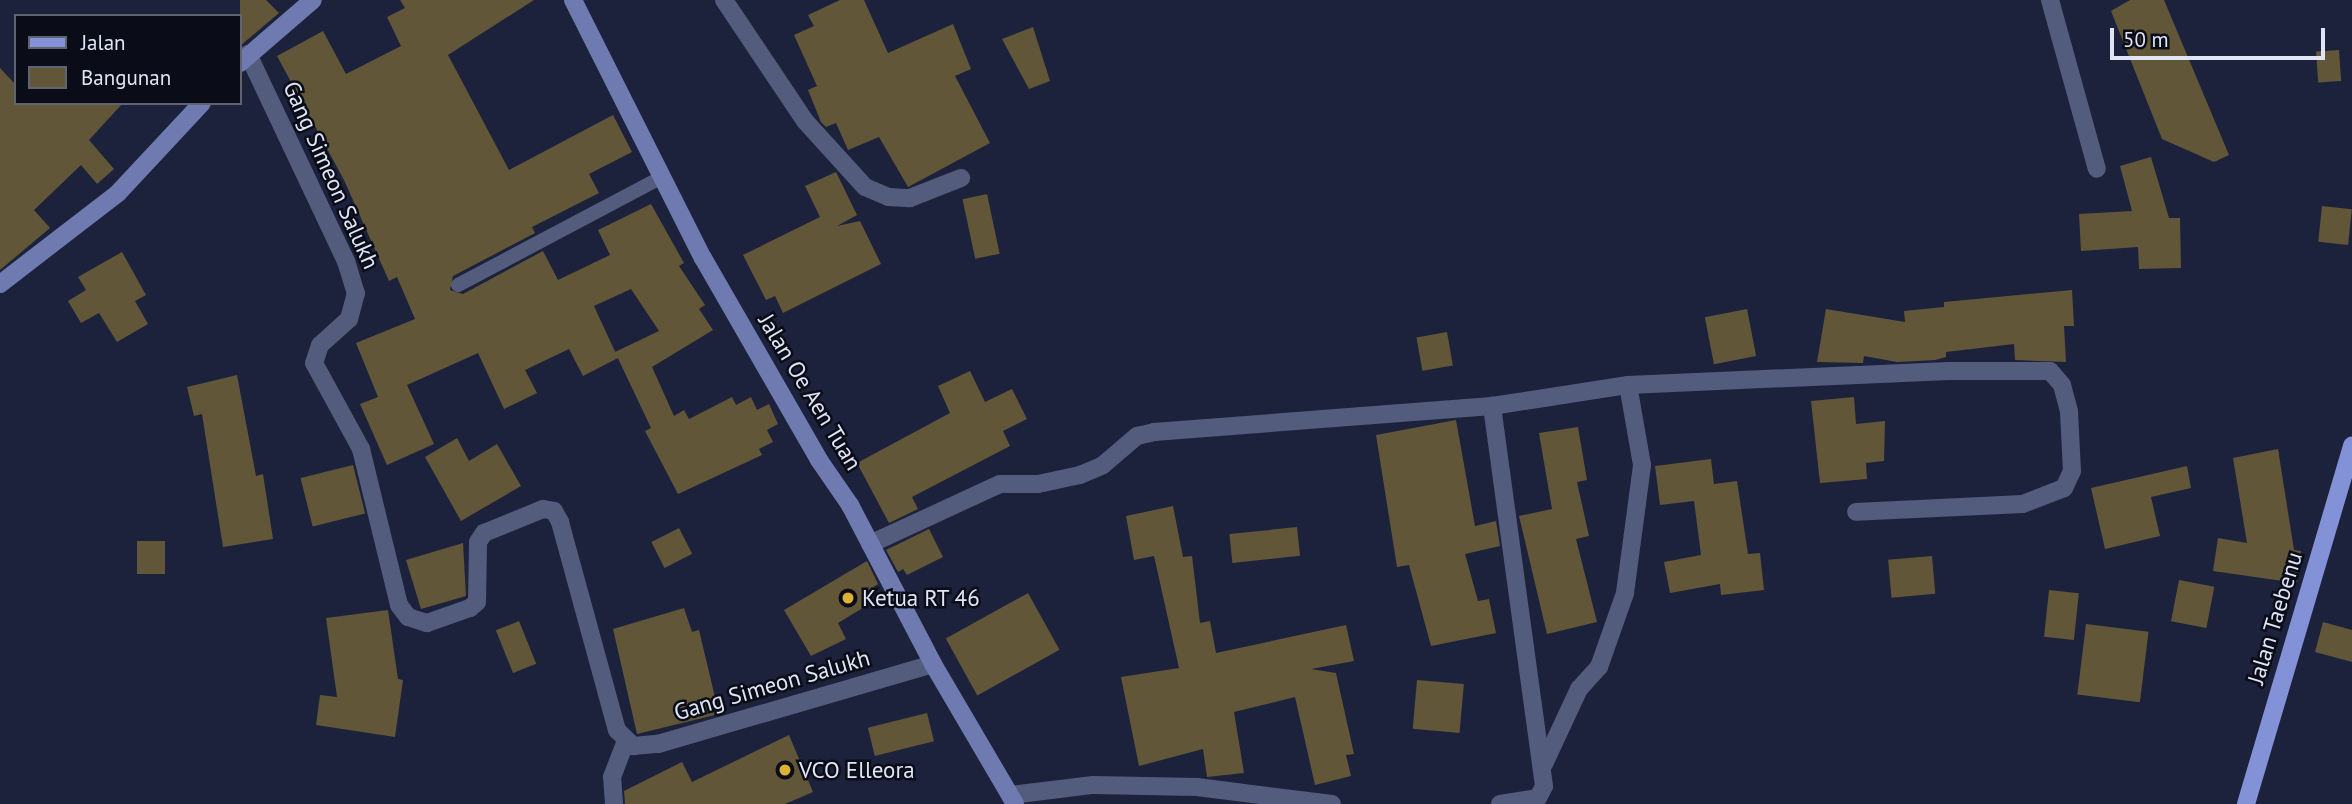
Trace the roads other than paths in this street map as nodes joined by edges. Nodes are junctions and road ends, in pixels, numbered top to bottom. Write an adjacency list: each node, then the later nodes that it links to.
1 (313, 0): 5 (street)
2 (573, 0): 8 (street, Jalan Oe Aen Tuan)
3 (724, 0): 9 (street)
4 (2050, 0): 7 (street)
5 (244, 59): 18 (street, Gang Simeon Salukh)
6 (200, 105): 10 (street)
7 (2097, 169)
8 (660, 178): 11 (lane); 16 (street, Jalan Oe Aen Tuan)
9 (961, 178)
10 (0, 284)
11 (458, 285)
12 (1628, 385): 13 (street); 15 (street); 19 (street)
13 (1492, 406): 16 (street); 19 (street)
14 (2352, 445): 24 (main road, Jalan Taebenu)
15 (1856, 512)
16 (870, 544): 17 (street, Jalan Oe Aen Tuan)
17 (933, 664): 18 (street, Gang Simeon Salukh); 20 (street, Jalan Oe Aen Tuan)
18 (626, 740): 21 (street)
19 (1544, 764): 23 (street)
20 (1013, 799): 22 (street)
21 (614, 804)
22 (1332, 804)
23 (1500, 804)
24 (2246, 804)

